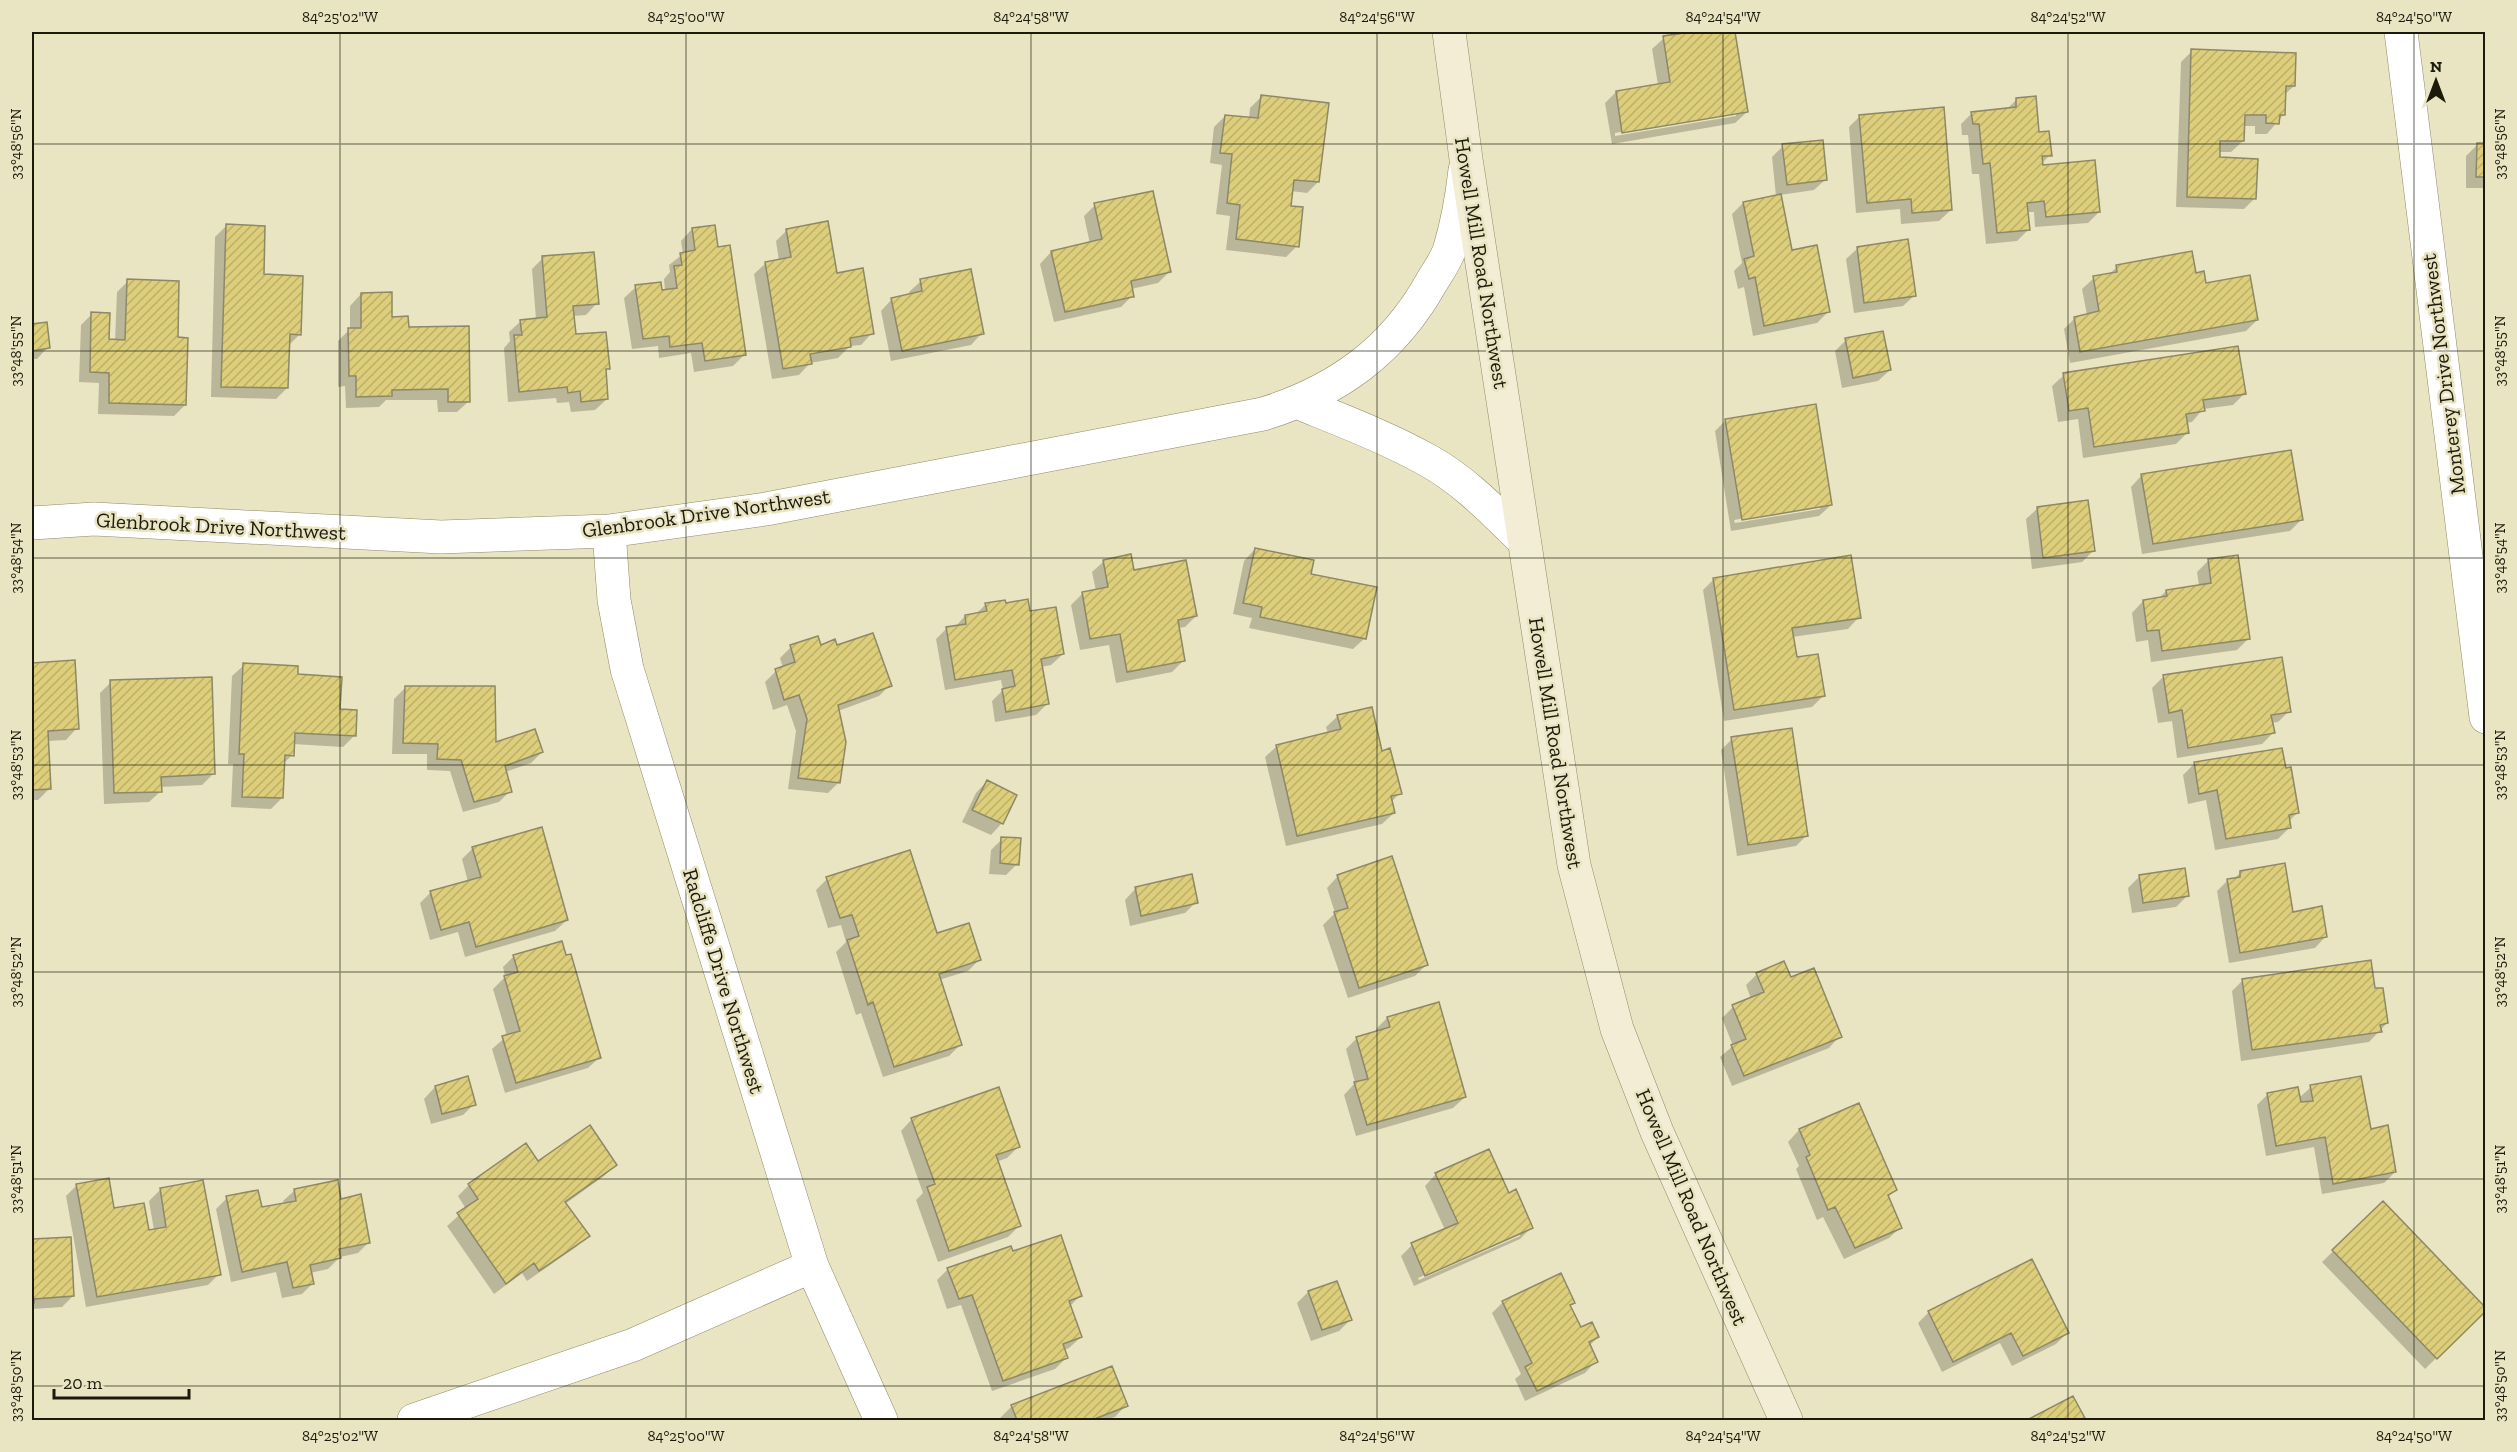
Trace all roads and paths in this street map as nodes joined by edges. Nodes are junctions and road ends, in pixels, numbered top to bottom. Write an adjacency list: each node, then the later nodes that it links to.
1 (1449, 32): 3 (main road, Howell Mill Road Northwest)
2 (2401, 32): 8 (street, Monterey Drive Northwest)
3 (1466, 159): 4 (street, Glenbrook Drive Northwest); 7 (main road, Howell Mill Road Northwest)
4 (1299, 403): 6 (street, Glenbrook Drive Northwest); 7 (street)
5 (32, 523): 6 (street, Glenbrook Drive Northwest)
6 (609, 531): 9 (street, Radcliffe Drive Northwest)
7 (1524, 541): 12 (main road, Howell Mill Road Northwest)
8 (2486, 717)
9 (812, 1266): 10 (street); 11 (street, Radcliffe Drive Northwest)
10 (414, 1420)
11 (881, 1420)
12 (1786, 1420)

